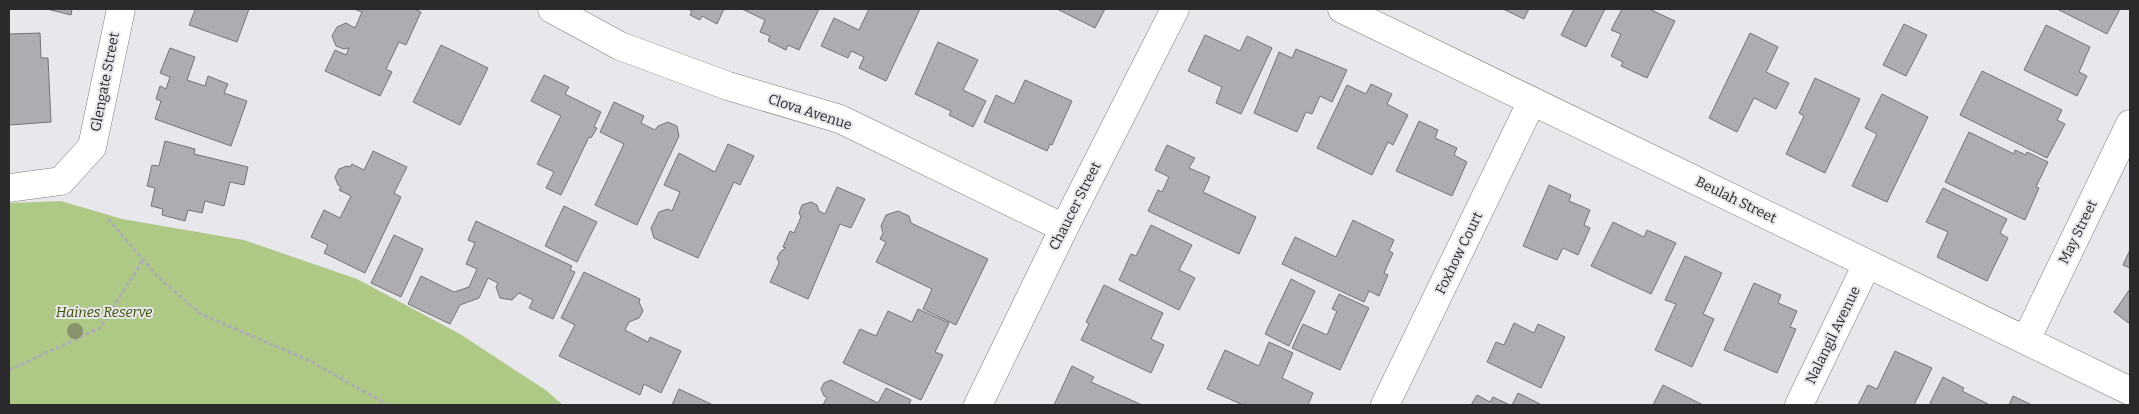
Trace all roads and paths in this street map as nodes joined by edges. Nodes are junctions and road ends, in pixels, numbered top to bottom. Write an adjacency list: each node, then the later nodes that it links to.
1 (121, 9): 7 (street, Glengate Street)
2 (552, 9): 9 (street, Clova Avenue)
3 (1175, 9): 9 (street, Chaucer Street)
4 (1342, 9): 5 (street, Beulah Street)
5 (1532, 101): 11 (street, Beulah Street); 17 (street, Foxhow Court)
6 (2130, 124): 12 (street, May Street)
7 (9, 188)
8 (108, 220): 10 (path)
9 (1064, 228): 16 (street, Chaucer Street)
10 (144, 260): 13 (path); 15 (path)
11 (1867, 264): 12 (street, Beulah Street); 18 (street, Nalangil Avenue)
12 (2026, 340): 14 (street, Beulah Street)
13 (9, 370)
14 (2130, 391)
15 (388, 405)
16 (978, 405)
17 (1385, 405)
18 (1799, 405)

